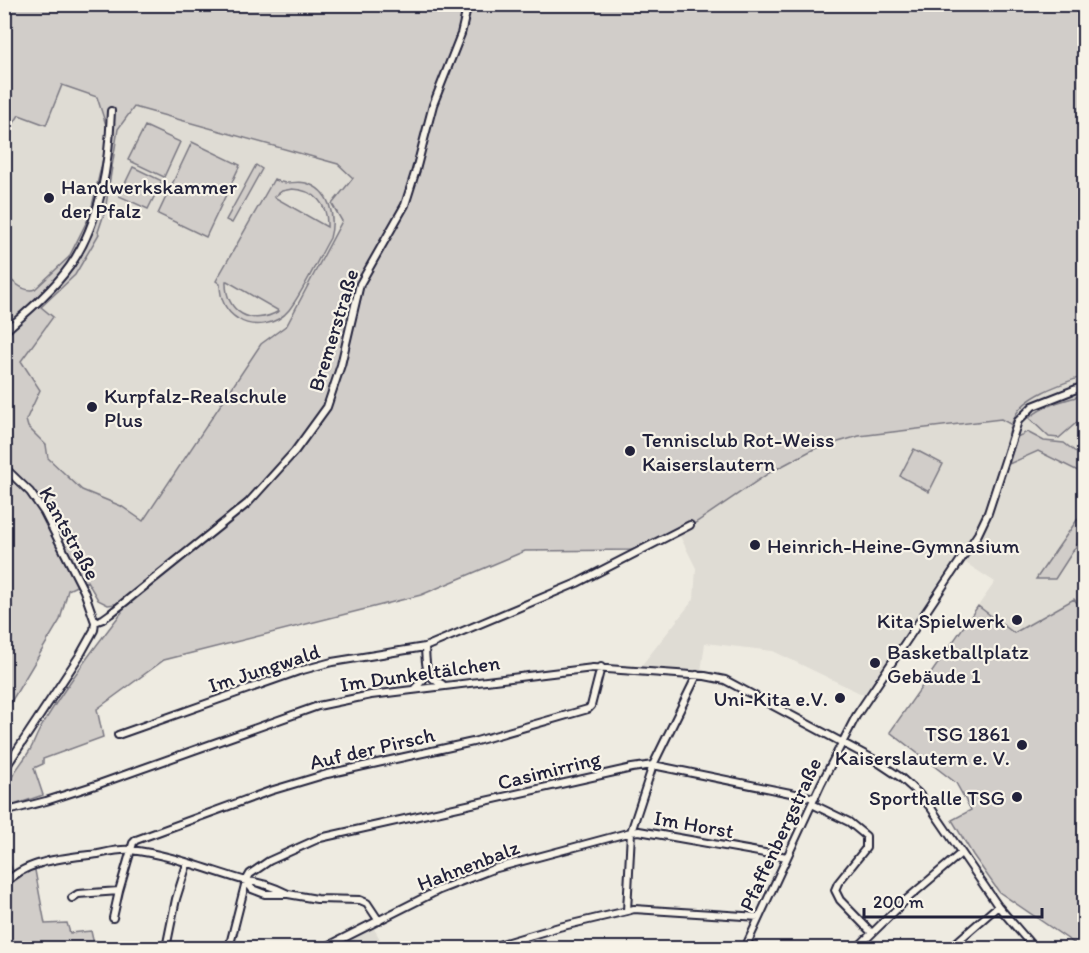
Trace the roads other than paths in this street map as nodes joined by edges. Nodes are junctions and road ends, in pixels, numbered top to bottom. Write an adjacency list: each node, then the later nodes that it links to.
1 (468, 4): 7 (street, Bremerstraße)
2 (111, 111): 3 (street)
3 (4, 332)
4 (1084, 386): 15 (street, Pfaffenbergstraße)
5 (4, 467): 7 (street, Kantstraße)
6 (690, 525): 8 (street, Im Jungwald)
7 (95, 622): 17 (street)
8 (426, 647): 10 (street); 14 (street, Im Jungwald)
9 (601, 667): 11 (street, Im Dunkeltälchen); 12 (street, Im Dunkeltälchen); 21 (street, Auf der Pirsch)
10 (426, 668): 12 (street); 13 (street)
11 (697, 675): 15 (street, Im Dunkeltälchen); 16 (street)
12 (445, 685): 13 (street, Im Dunkeltälchen)
13 (413, 690): 19 (street, Im Dunkeltälchen)
14 (118, 735)
15 (842, 742): 18 (street, Pfaffenbergstraße); 22 (street, Im Dunkeltälchen)
16 (653, 765): 18 (street, Casimirring); 20 (street); 25 (street, Casimirring)
17 (4, 770)
18 (813, 801): 23 (street, Pfaffenbergstraße); 34 (street, Casimirring)
19 (4, 812)
20 (631, 832): 23 (street, Im Horst); 30 (street); 33 (street, Hahnenbalz)
21 (130, 850): 24 (street); 26 (street); 27 (street)
22 (960, 854): 29 (street, Im Dunkeltälchen); 34 (street)
23 (787, 857): 31 (street, Pfaffenbergstraße)
24 (187, 864): 25 (street); 35 (street)
25 (246, 881): 33 (street); 36 (street)
26 (4, 885)
27 (119, 891): 28 (street); 32 (street)
28 (72, 898)
29 (998, 906): 41 (street); 42 (street, Im Dunkeltälchen)
30 (627, 911): 31 (street); 38 (street)
31 (759, 917): 39 (street, Pfaffenbergstraße)
32 (113, 918)
33 (379, 921): 37 (street, Hahnenbalz)
34 (872, 933): 40 (street)
35 (166, 948)
36 (229, 948)
37 (324, 948)
38 (488, 948)
39 (745, 948)
40 (857, 948)
41 (950, 948)
42 (1034, 948)

